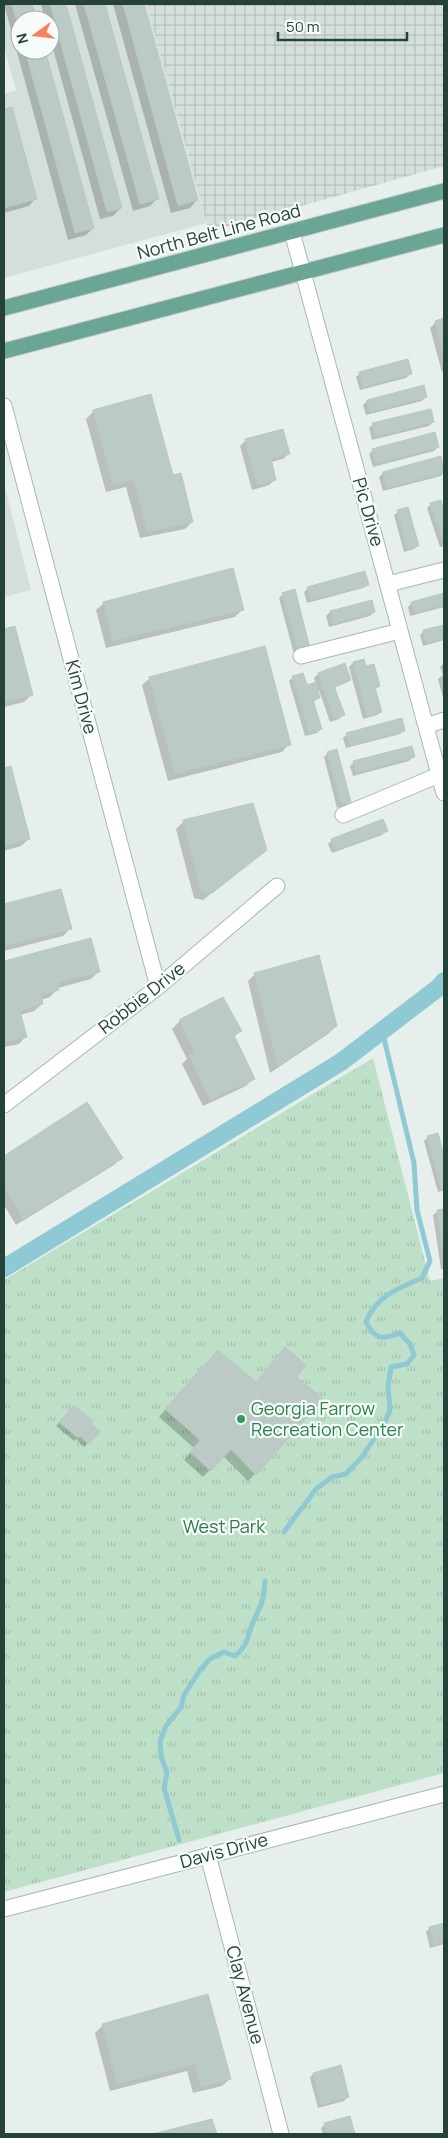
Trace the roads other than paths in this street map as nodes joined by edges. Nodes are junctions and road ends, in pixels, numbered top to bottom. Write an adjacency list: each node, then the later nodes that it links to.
1 (444, 191): 2 (main road, North Belt Line Road)
2 (292, 232): 4 (street, Pic Drive); 5 (main road, North Belt Line Road)
3 (444, 235): 4 (main road)
4 (302, 272): 6 (main road); 9 (street, Pic Drive)
5 (4, 308)
6 (4, 351)
7 (4, 406): 18 (street, Kim Drive)
8 (444, 570): 9 (street)
9 (388, 584): 10 (street, Pic Drive)
10 (400, 631): 11 (street); 13 (street, Pic Drive)
11 (301, 656)
12 (444, 720): 13 (street)
13 (426, 726): 14 (street, Pic Drive)
14 (440, 775): 15 (street, Pic Drive); 16 (street)
15 (444, 793)
16 (343, 815)
17 (277, 886): 18 (street, Robbie Drive)
18 (158, 987): 19 (street, Robbie Drive)
19 (4, 1105)
20 (444, 1794): 21 (street, Davis Drive)
21 (208, 1855): 22 (street, Davis Drive); 23 (street, Clay Avenue)
22 (4, 1909)
23 (281, 2134)

